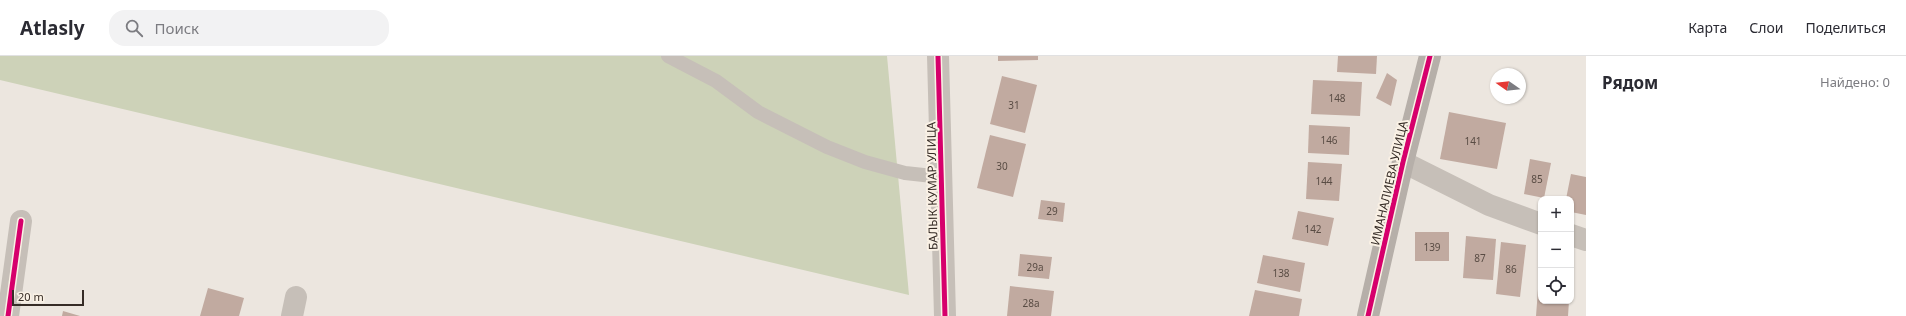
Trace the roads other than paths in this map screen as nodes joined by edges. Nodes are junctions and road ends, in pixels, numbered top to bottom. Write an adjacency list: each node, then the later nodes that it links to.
1 (668, 56): 5 (lane)
2 (938, 56): 5 (street, БАЛЫК КУМАР УЛИЦА)
3 (1430, 56): 4 (street, ИМАНАЛИЕВА УЛИЦА)
4 (1403, 162): 7 (street); 12 (street, ИМАНАЛИЕВА УЛИЦА)
5 (942, 177): 11 (street, БАЛЫК КУМАР УЛИЦА)
6 (21, 221): 10 (street)
7 (1538, 223)
8 (1574, 235): 9 (street)
9 (1586, 240)
10 (8, 316)
11 (945, 316)
12 (1368, 316)

